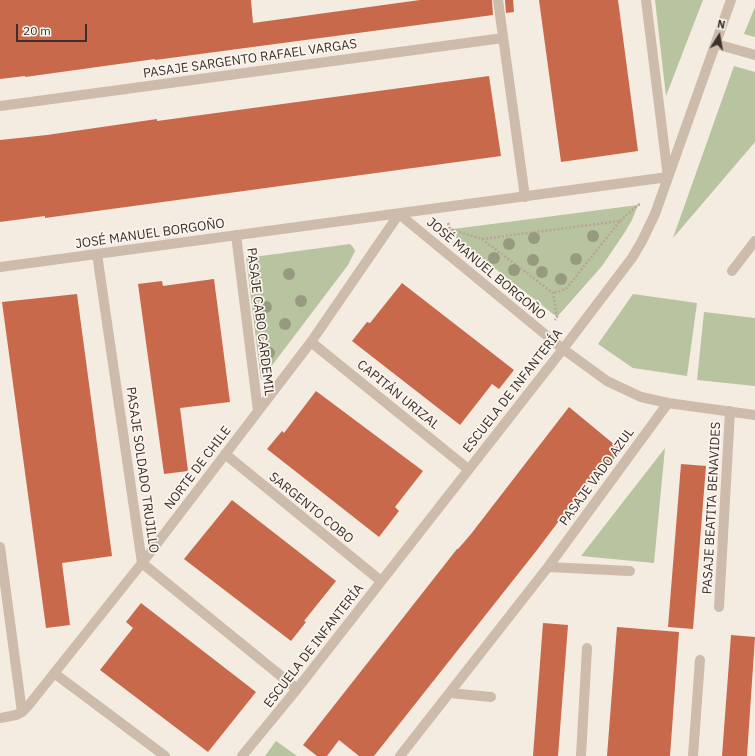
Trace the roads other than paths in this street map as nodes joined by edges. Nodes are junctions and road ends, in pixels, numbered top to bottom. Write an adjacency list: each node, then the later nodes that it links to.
1 (498, 0): 4 (street)
2 (646, 0): 8 (street)
3 (731, 0): 5 (street, ESCUELA DE INFANTERÍA)
4 (503, 38): 7 (street, PASAJE SARGENTO RAFAEL VARGAS); 9 (street)
5 (716, 44): 6 (street); 8 (street, ESCUELA DE INFANTERÍA)
6 (755, 55)
7 (0, 106)
8 (668, 177): 9 (street, JOSÉ MANUEL BORGOÑO); 17 (street, ESCUELA DE INFANTERÍA)
9 (525, 197): 10 (street, JOSÉ MANUEL BORGOÑO)
10 (399, 214): 11 (street, JOSÉ MANUEL BORGOÑO); 16 (street, NORTE DE CHILE); 17 (street, JOSÉ MANUEL BORGOÑO)
11 (236, 235): 13 (street, JOSÉ MANUEL BORGOÑO); 19 (street, PASAJE CABO CARDEMIL)
12 (755, 241): 15 (street)
13 (96, 254): 14 (street, JOSÉ MANUEL BORGOÑO); 25 (street, PASAJE SOLDADO TRUJILLO)
14 (0, 267)
15 (732, 271)
16 (311, 342): 19 (street, NORTE DE CHILE); 23 (street, CAPITÁN URIZAL)
17 (563, 349): 18 (street, JOSÉ MANUEL BORGOÑO); 23 (street, ESCUELA DE INFANTERÍA)
18 (668, 403): 20 (street, JOSÉ MANUEL BORGOÑO); 26 (street, PASAJE VADO AZUL)
19 (258, 411): 22 (street, NORTE DE CHILE)
20 (730, 411): 21 (street, JOSÉ MANUEL BORGOÑO); 29 (street, PASAJE BEATITA BENAVIDES)
21 (755, 415)
22 (225, 454): 25 (street, NORTE DE CHILE); 28 (street, SARGENTO COBO)
23 (468, 469): 28 (street, ESCUELA DE INFANTERÍA)
24 (0, 547): 36 (street)
25 (142, 563): 32 (street, NORTE DE CHILE); 33 (street, PASAJE SOLDADO TRUJILLO)
26 (548, 567): 27 (street); 34 (street, PASAJE VADO AZUL)
27 (630, 571)
28 (381, 581): 33 (street, ESCUELA DE INFANTERÍA)
29 (719, 607)
30 (587, 648): 41 (street)
31 (700, 660): 42 (street)
32 (54, 673): 36 (street, NORTE DE CHILE); 38 (street)
33 (297, 689): 39 (street, ESCUELA DE INFANTERÍA)
34 (450, 693): 35 (street); 40 (street, PASAJE VADO AZUL)
35 (491, 697)
36 (22, 712): 37 (street)
37 (0, 718)
38 (165, 756)
39 (242, 756)
40 (400, 756)
41 (581, 756)
42 (693, 756)

